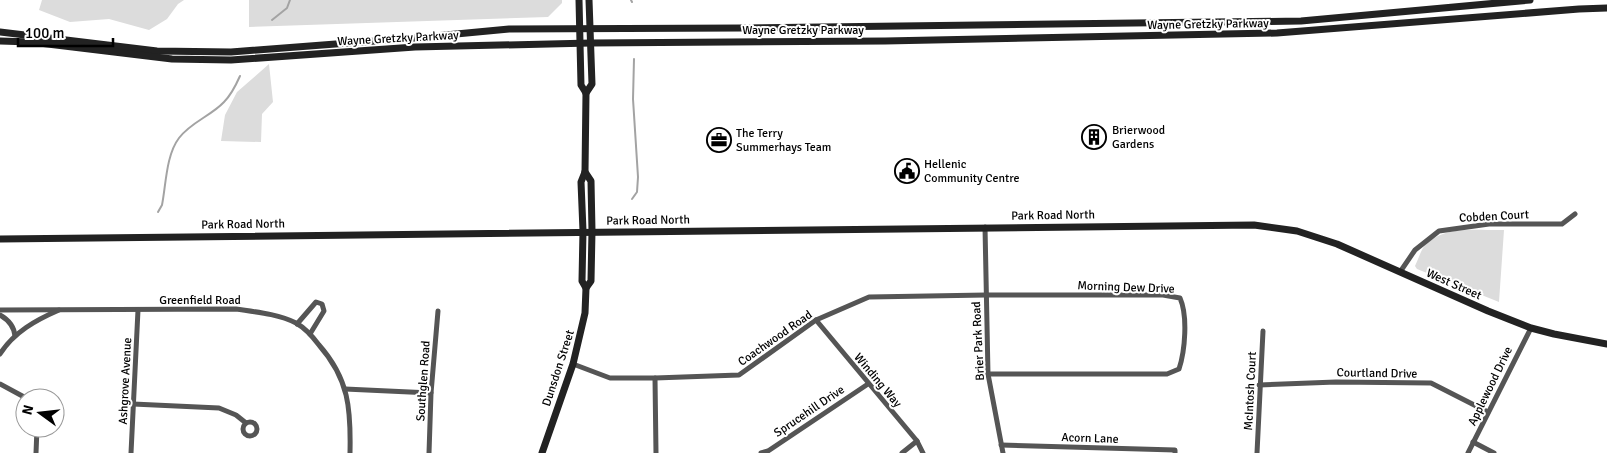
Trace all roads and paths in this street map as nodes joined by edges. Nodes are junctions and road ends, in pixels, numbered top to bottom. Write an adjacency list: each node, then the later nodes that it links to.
1 (579, 0): 5 (main road, Dunsdon Street)
2 (589, 0): 6 (main road, Dunsdon Street)
3 (1530, 0): 6 (main road, Wayne Gretzky Parkway)
4 (1607, 8): 9 (main road, Wayne Gretzky Parkway)
5 (579, 29): 6 (main road, Wayne Gretzky Parkway); 7 (main road, Wayne Gretzky Parkway); 10 (main road, Dunsdon Street)
6 (590, 29): 9 (main road, Dunsdon Street)
7 (0, 32)
8 (0, 41): 10 (main road, Wayne Gretzky Parkway)
9 (591, 43): 10 (main road, Wayne Gretzky Parkway); 11 (main road, Dunsdon Street)
10 (580, 44): 11 (main road, Dunsdon Street)
11 (586, 93): 12 (main road, Dunsdon Street)
12 (585, 172): 15 (main road, Dunsdon Street); 17 (main road, Dunsdon Street)
13 (1575, 214): 19 (street, Cobden Court)
14 (984, 228): 16 (main road, Park Road North); 17 (main road, Park Road North); 21 (street, Brier Park Road)
15 (583, 231): 17 (main road, Park Road North); 18 (main road, Park Road North); 20 (main road, Dunsdon Street)
16 (1297, 231): 19 (main road, West Street)
17 (592, 232): 20 (main road, Dunsdon Street)
18 (0, 238)
19 (1400, 272): 29 (main road, West Street)
20 (586, 288): 35 (main road, Dunsdon Street)
21 (986, 295): 27 (street, Coachwood Road); 36 (street, Brier Park Road); 36 (street, Morning Dew Drive)
22 (62, 309): 23 (street); 24 (street, Greenfield Road); 32 (street, Greenfield Road)
23 (0, 310)
24 (138, 310): 28 (street, Greenfield Road); 44 (street, Ashgrove Avenue)
25 (438, 311): 43 (street, Southglen Road)
26 (0, 315): 32 (street)
27 (816, 320): 37 (street, Coachwood Road); 39 (street, Winding Way)
28 (297, 324): 31 (street, Greenfield Road); 31 (street)
29 (1531, 328): 33 (main road, West Street); 45 (street, Applewood Drive)
30 (1263, 331): 40 (street, McIntosh Court)
31 (310, 334): 41 (street, Greenfield Road)
32 (15, 336): 34 (street, Greenfield Road)
33 (1607, 344)
34 (0, 354)
35 (573, 364): 37 (street, Coachwood Road); 55 (main road, Dunsdon Street)
36 (988, 374): 50 (street, Brier Park Road)
37 (655, 378): 56 (street)
38 (0, 384): 42 (street)
39 (868, 384): 48 (street, Winding Way); 57 (street, Sprucehill Drive)
40 (1259, 385): 45 (street, Courtland Drive); 62 (street, McIntosh Court)
41 (345, 389): 43 (street); 53 (street, Greenfield Road)
42 (15, 392)
43 (431, 393): 54 (street, Southglen Road)
44 (133, 404): 46 (street); 52 (street, Ashgrove Avenue)
45 (1488, 412): 49 (street, Applewood Drive)
46 (246, 423)
47 (37, 438): 51 (street)
48 (917, 441): 58 (street); 59 (street, Winding Way)
49 (1474, 442): 63 (street, Applewood Drive); 64 (street)
50 (1001, 445): 60 (street, Brier Park Road); 61 (street, Acorn Lane)
51 (36, 453)
52 (131, 453)
53 (350, 453)
54 (429, 453)
55 (542, 453)
56 (656, 453)
57 (761, 453)
58 (902, 453)
59 (923, 453)
60 (1003, 453)
61 (1175, 453)
62 (1256, 453)
63 (1468, 453)
64 (1494, 453)

